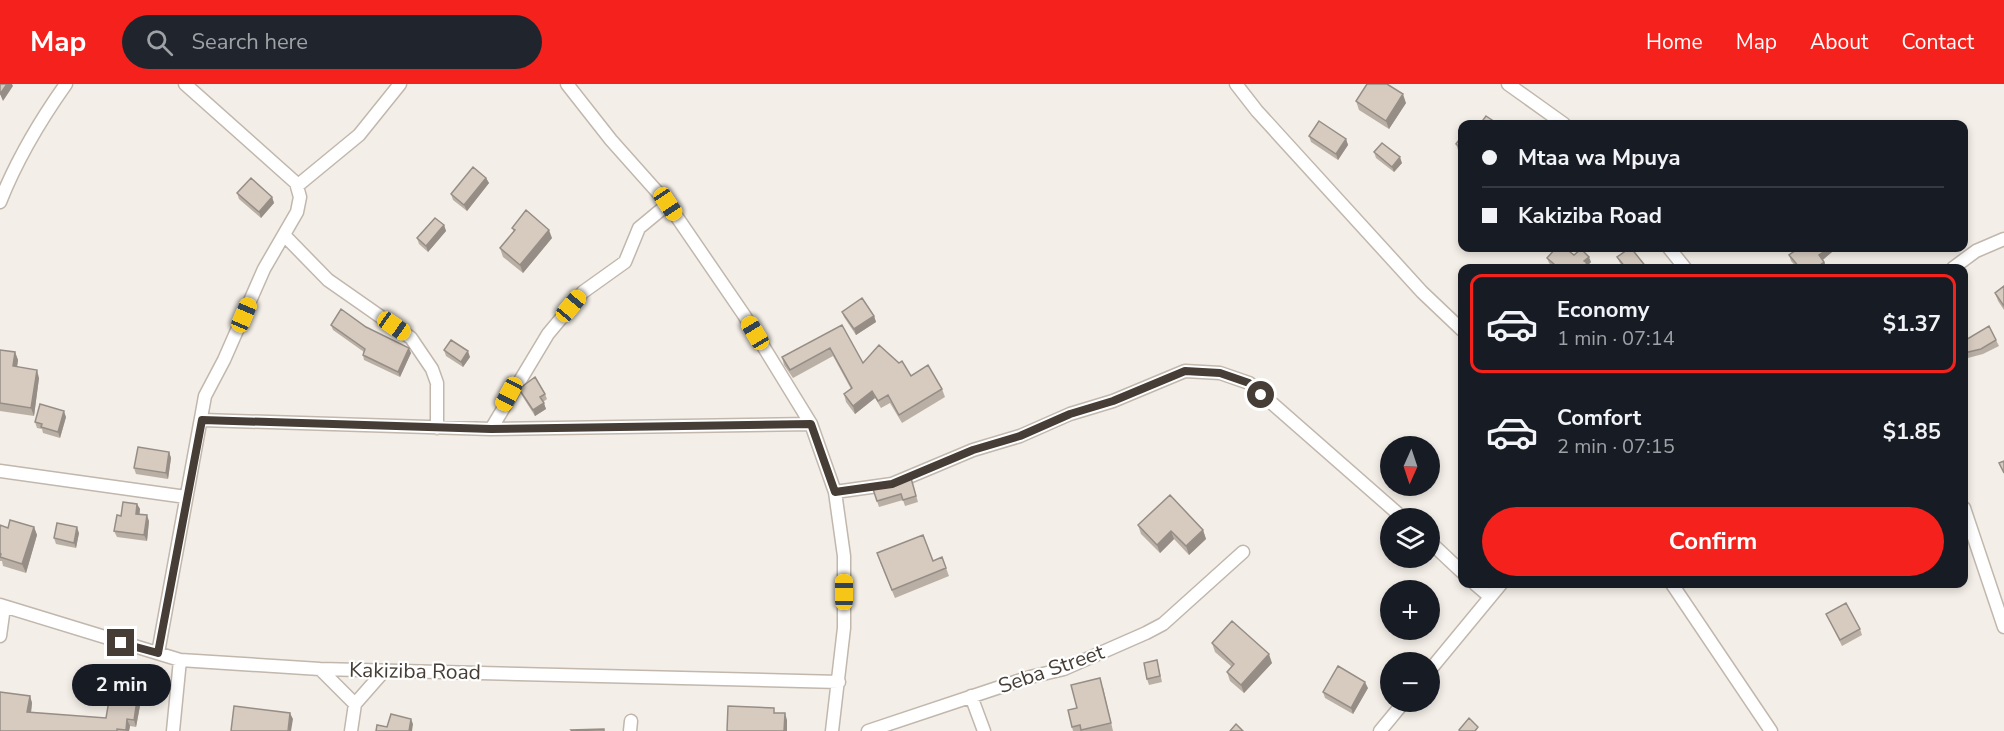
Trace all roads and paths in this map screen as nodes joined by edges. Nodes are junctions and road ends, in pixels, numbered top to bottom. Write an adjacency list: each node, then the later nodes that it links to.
1 (66, 84): 9 (street)
2 (185, 84): 8 (street)
3 (400, 84): 8 (street)
4 (567, 84): 10 (street)
5 (1236, 84): 16 (street)
6 (1508, 84): 7 (street)
7 (1558, 120)
8 (297, 186): 11 (street)
9 (0, 202)
10 (668, 204): 18 (street); 20 (street)
11 (285, 236): 17 (street); 19 (street)
12 (2004, 238): 15 (street)
13 (1672, 252): 14 (street)
14 (1682, 264)
15 (1958, 264)
16 (1458, 326)
17 (202, 420): 19 (street); 23 (street)
18 (811, 424): 20 (street); 22 (street)
19 (437, 428): 20 (street)
20 (491, 429)
21 (0, 471): 23 (street)
22 (835, 492): 24 (street); 41 (street)
23 (186, 497): 36 (street)
24 (1391, 508)
25 (1968, 520): 34 (street)
26 (1440, 551): 28 (street)
27 (1243, 552): 42 (street, Seba Street)
28 (1458, 568)
29 (1480, 588): 32 (street)
30 (1497, 588): 32 (street)
31 (1674, 588): 51 (street)
32 (1489, 596): 37 (street)
33 (2, 606): 35 (street); 36 (street, Kakiziba Road)
34 (2004, 627)
35 (0, 636)
36 (158, 653): 38 (street, Kakiziba Road)
37 (1440, 657)
38 (180, 660): 39 (street, Kakiziba Road); 45 (street)
39 (320, 669): 40 (street, Kakiziba Road); 43 (street)
40 (384, 671): 41 (street, Kakiziba Road); 43 (street)
41 (839, 682): 47 (street)
42 (971, 696): 48 (street, Seba Street); 49 (street)
43 (355, 704): 46 (street)
44 (1396, 712): 50 (street)
45 (173, 731)
46 (351, 731)
47 (832, 731)
48 (868, 731)
49 (984, 731)
50 (1380, 731)
51 (1771, 731)

